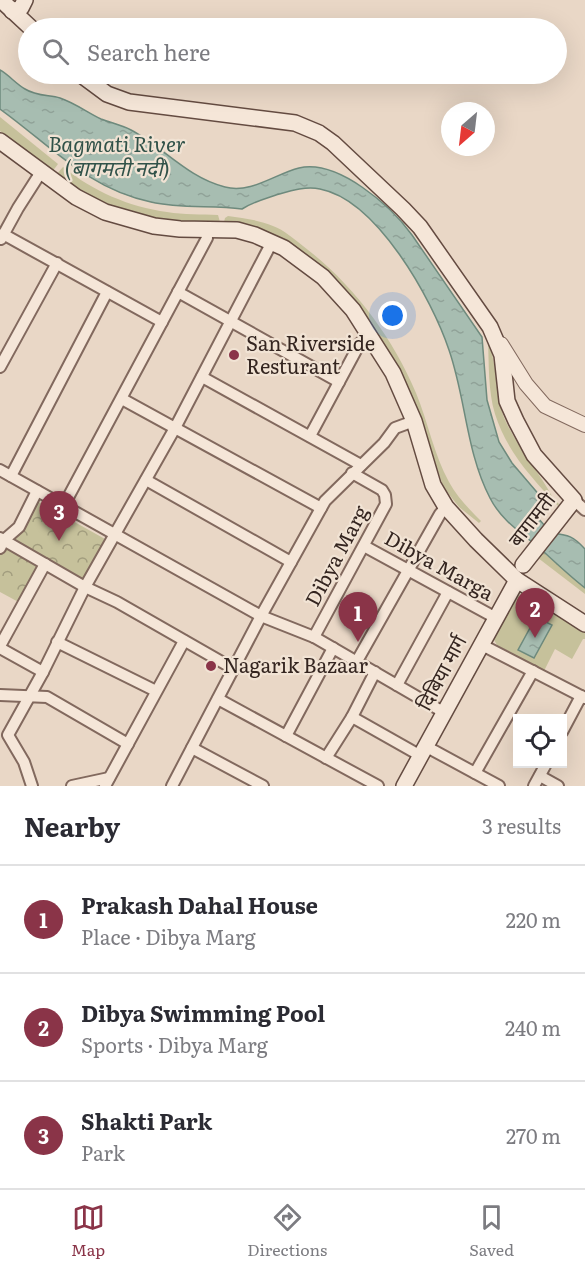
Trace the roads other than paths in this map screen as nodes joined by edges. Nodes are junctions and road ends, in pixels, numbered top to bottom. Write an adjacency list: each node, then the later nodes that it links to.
1 (25, 0): 2 (main road)
2 (6, 5): 3 (main road)
3 (20, 18)
4 (94, 84): 15 (main road)
5 (0, 141): 6 (main road)
6 (41, 172): 7 (main road); 8 (street)
7 (206, 229): 9 (main road); 12 (street)
8 (2, 237): 10 (street)
9 (272, 242): 14 (street); 16 (main road)
10 (57, 263): 11 (street); 17 (street)
11 (107, 291): 13 (street); 28 (street)
12 (178, 292): 13 (street); 14 (street)
13 (162, 322): 20 (street)
14 (231, 322): 18 (street); 19 (street)
15 (490, 327): 22 (street); 32 (main road)
16 (369, 336): 19 (street); 21 (main road)
17 (0, 367)
18 (202, 377): 23 (street); 24 (street)
19 (339, 382): 24 (street)
20 (122, 399): 23 (street); 31 (street)
21 (414, 421): 25 (street); 33 (main road)
22 (585, 425)
23 (175, 428): 29 (street); 34 (street)
24 (310, 436): 25 (street)
25 (361, 465): 27 (street)
26 (0, 470): 28 (street)
27 (352, 473): 34 (street); 37 (street, Dibya Marg)
28 (11, 476): 30 (street)
29 (146, 480): 35 (street); 38 (street)
30 (37, 491): 31 (street); 36 (street)
31 (64, 505): 35 (street)
32 (579, 505): 40 (main road, बागामती)
33 (446, 507): 41 (street); 42 (main road)
34 (321, 508): 38 (street)
35 (115, 534): 43 (street); 45 (street)
36 (1, 542): 39 (street)
37 (364, 546): 41 (street, Dibya Marga); 48 (street, Dibya Marg)
38 (291, 562): 45 (street)
39 (45, 564): 43 (street); 52 (street)
40 (523, 565)
41 (409, 570): 44 (street, Dibya Marga); 54 (street)
42 (517, 580): 46 (main road, दिबिया मार्ग); 47 (main road)
43 (85, 586): 49 (street); 50 (street)
44 (448, 591): 46 (street, Dibya Marga); 59 (street)
45 (261, 616): 48 (street); 55 (street)
46 (496, 618): 51 (main road, दिबिया मार्ग)
47 (585, 624)
48 (314, 636): 53 (street)
49 (184, 641): 55 (street); 60 (street)
50 (57, 642): 57 (street); 60 (street)
51 (482, 645): 56 (street); 65 (main road, दिबिया मार्ग)
52 (0, 647): 57 (street)
53 (333, 648): 54 (street); 69 (street)
54 (357, 661): 58 (street)
55 (234, 669): 64 (street)
56 (532, 671): 63 (street); 74 (street)
57 (43, 672): 62 (street)
58 (375, 672): 59 (street); 66 (street)
59 (397, 685): 65 (street)
60 (156, 691): 70 (street)
61 (0, 695): 62 (street)
62 (31, 695): 68 (street); 70 (street)
63 (583, 697): 67 (street)
64 (218, 699): 69 (street); 71 (street)
65 (445, 713): 72 (main road, दिबिया मार्ग)
66 (352, 717): 72 (street); 73 (street)
67 (567, 724)
68 (4, 735): 77 (street)
69 (286, 736): 73 (street)
70 (128, 744): 76 (street)
71 (192, 748): 79 (street); 80 (street)
72 (424, 751): 74 (street); 82 (main road, दिबिया मार्ग)
73 (326, 758): 81 (street)
74 (475, 773): 83 (street)
75 (537, 781): 84 (street)
76 (107, 782): 78 (street)
77 (32, 786)
78 (72, 786)
79 (172, 786)
80 (263, 786)
81 (378, 786)
82 (404, 786)
83 (499, 786)
84 (558, 786)

